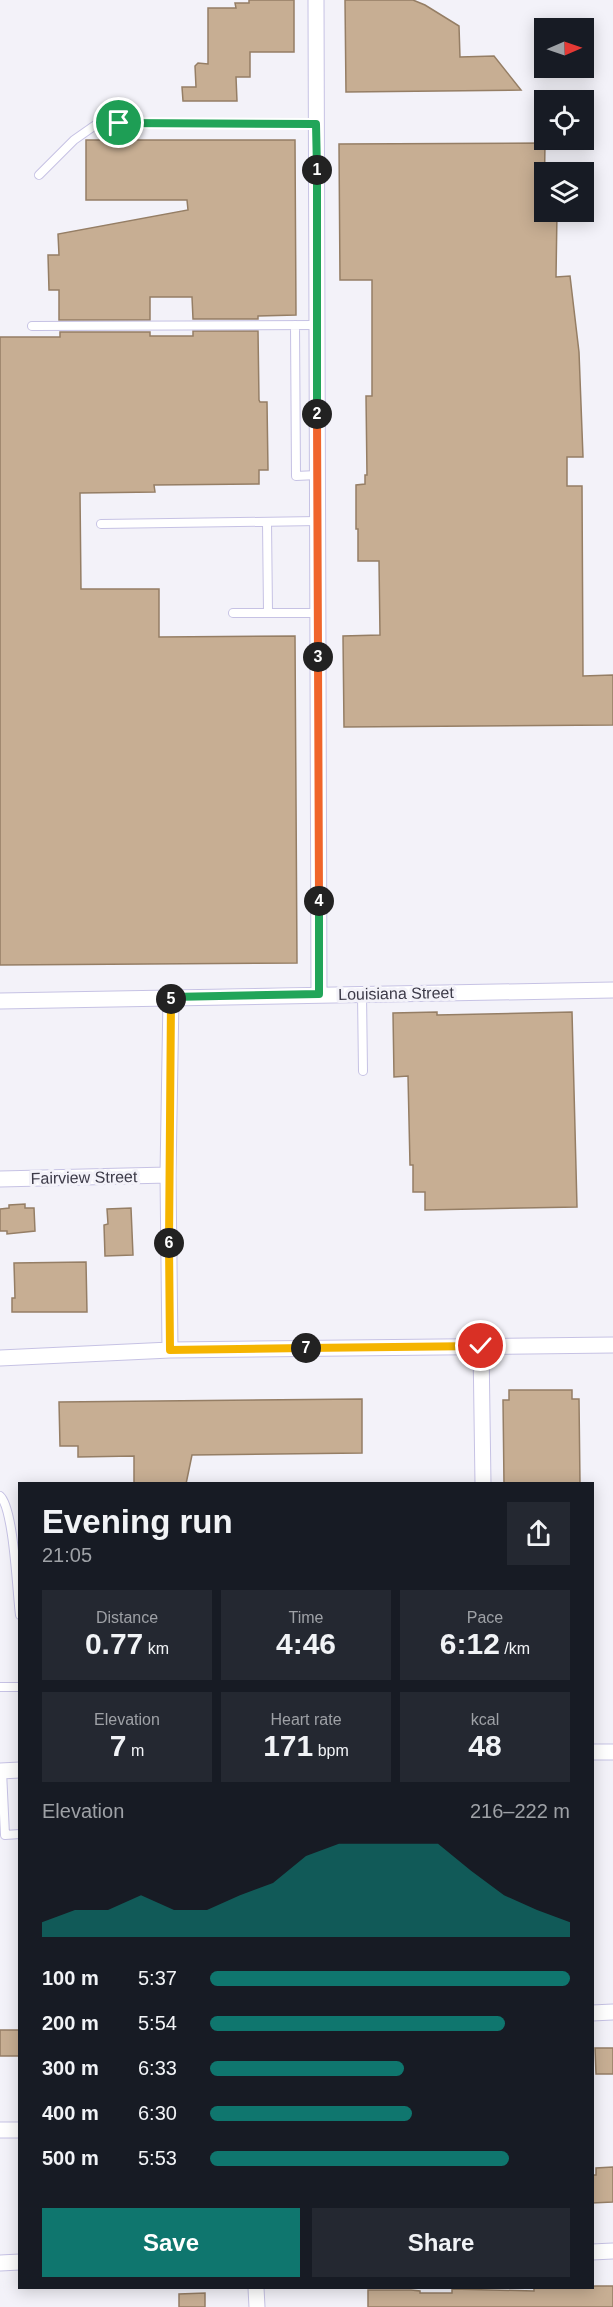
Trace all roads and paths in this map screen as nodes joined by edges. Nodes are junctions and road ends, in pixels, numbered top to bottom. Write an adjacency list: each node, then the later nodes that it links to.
1 (316, 0): 2 (street)
2 (316, 124): 3 (lane); 5 (street)
3 (39, 175)
4 (295, 325): 5 (lane); 6 (lane); 7 (lane)
5 (317, 325): 7 (street)
6 (32, 326)
7 (317, 475): 9 (street)
8 (267, 522): 9 (lane); 10 (lane); 11 (lane)
9 (318, 522): 13 (street)
10 (101, 524)
11 (268, 612): 12 (lane); 13 (lane)
12 (233, 613)
13 (318, 613): 15 (street)
14 (613, 990): 16 (street, Louisiana Street)
15 (319, 994): 16 (street, Louisiana Street); 17 (street, Louisiana Street)
16 (362, 994): 19 (lane)
17 (171, 997): 18 (street, Louisiana Street); 20 (street)
18 (0, 1001)
19 (363, 1071)
20 (168, 1175): 21 (street, Fairview Street); 24 (street)
21 (0, 1179)
22 (481, 1346): 23 (street); 24 (street); 26 (street)
23 (613, 1346)
24 (170, 1350): 25 (street)
25 (0, 1358)
26 (483, 1482)
27 (0, 1496): 28 (lane)
28 (4, 1514): 29 (lane)
29 (18, 1602)
30 (0, 1687): 31 (lane)
31 (18, 1687)
32 (594, 1752): 33 (street)
33 (613, 1752)
34 (18, 1770): 35 (street)
35 (1, 1771): 36 (lane)
36 (18, 1834)
37 (613, 2012): 38 (street)
38 (594, 2013)
39 (0, 2130): 40 (street)
40 (18, 2130)
41 (594, 2252): 42 (street)
42 (613, 2252)
43 (18, 2262): 44 (street)
44 (0, 2263)
45 (256, 2289): 46 (street)
46 (257, 2307)

